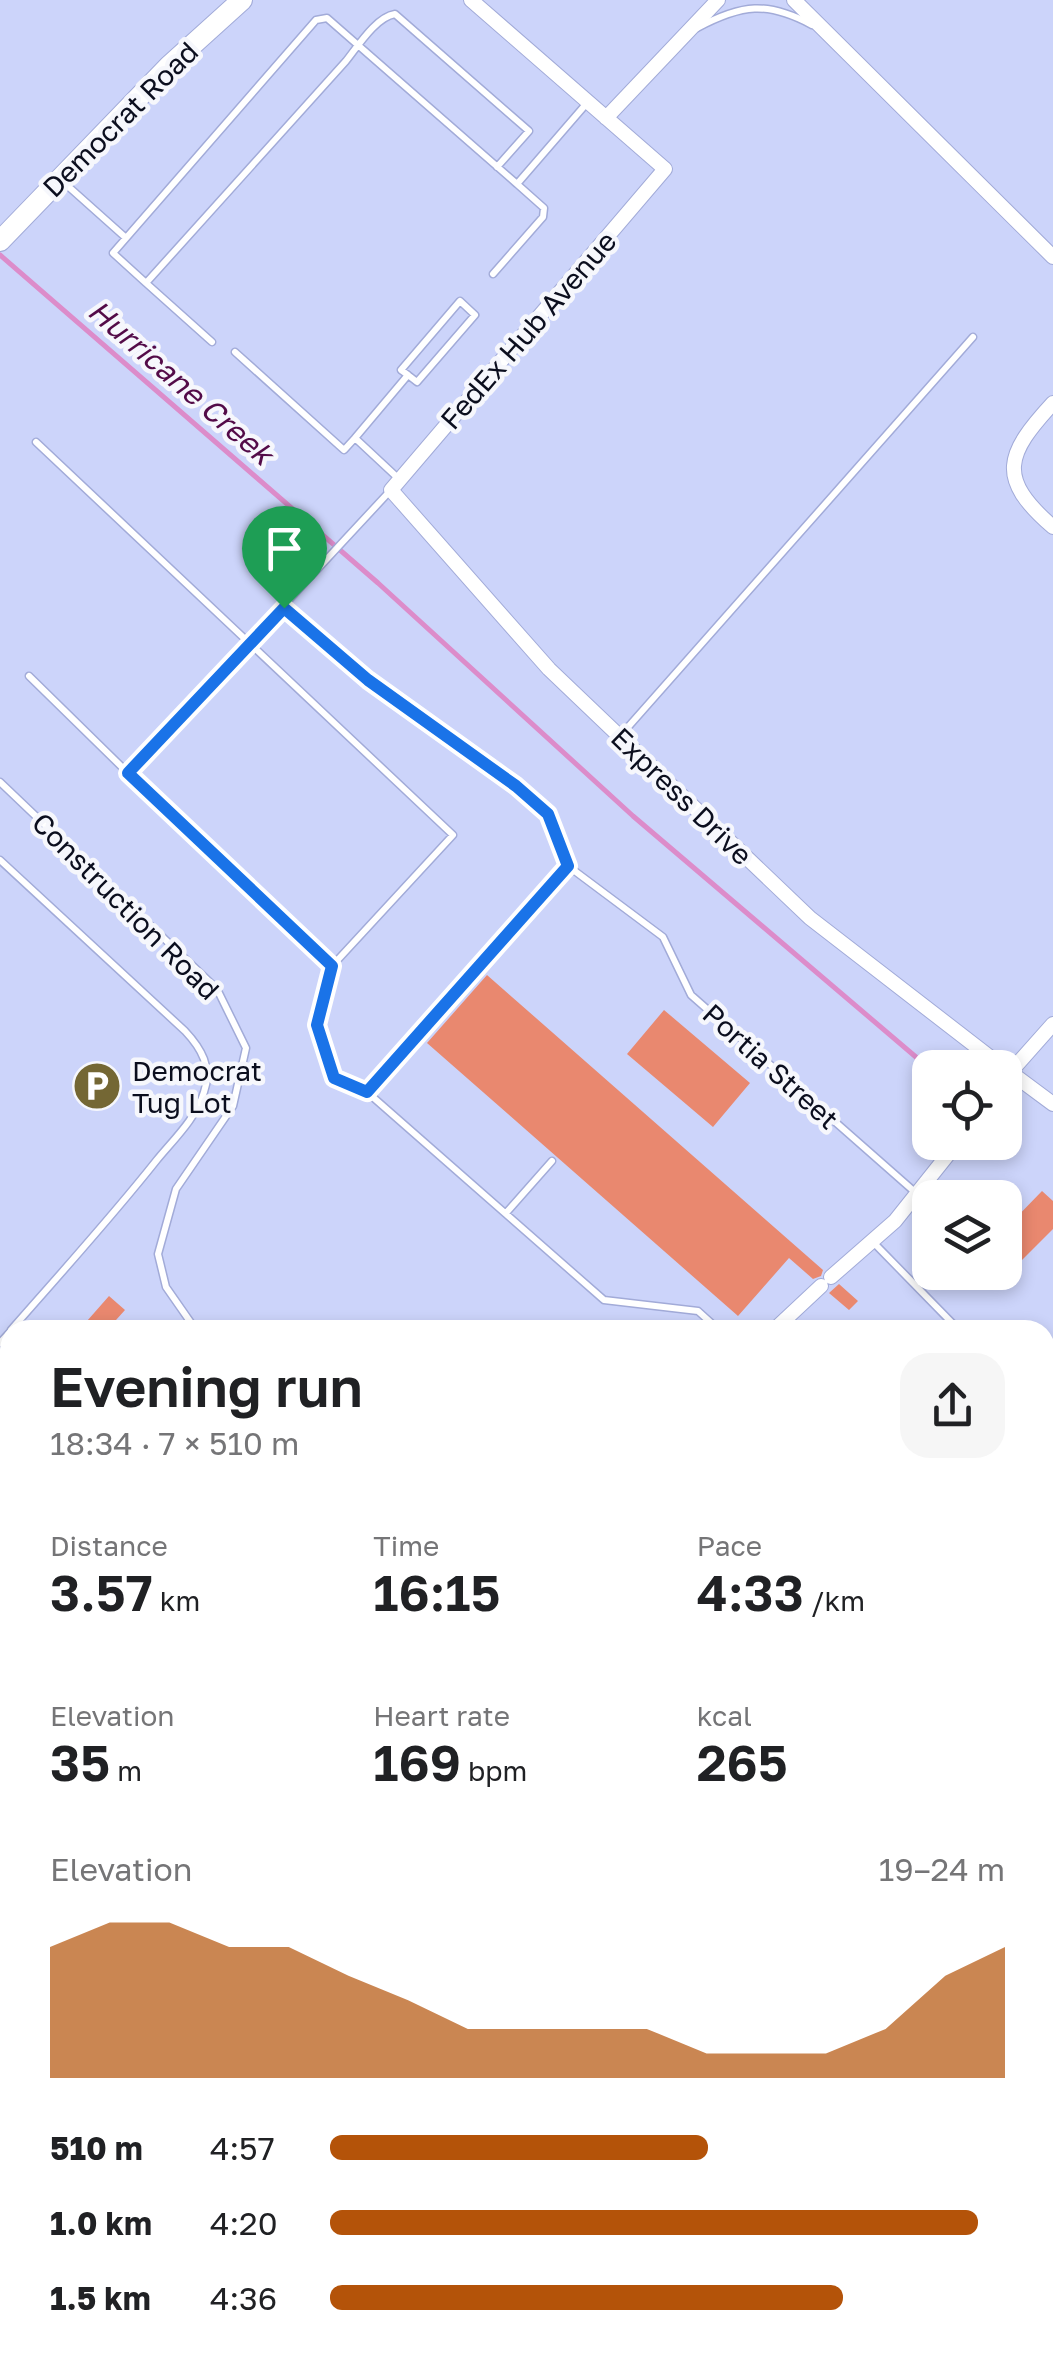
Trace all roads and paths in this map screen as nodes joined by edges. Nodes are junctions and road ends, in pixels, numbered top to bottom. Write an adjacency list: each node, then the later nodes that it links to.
1 (242, 0): 11 (main road, Democrat Road)
2 (472, 0): 8 (street)
3 (718, 0): 6 (street)
4 (797, 1): 5 (street)
5 (822, 30): 6 (lane); 15 (street)
6 (683, 36): 9 (street)
7 (359, 46): 10 (lane); 10 (lane); 13 (lane); 17 (lane)
8 (588, 102): 9 (street); 12 (lane)
9 (606, 118): 25 (street, FedEx Hub Avenue)
10 (498, 167): 12 (lane)
11 (60, 179): 13 (lane); 14 (main road, Democrat Road)
12 (517, 184): 16 (lane)
13 (126, 238): 17 (lane)
14 (0, 241)
15 (1053, 257)
16 (492, 274)
17 (146, 283): 19 (lane)
18 (972, 337): 30 (lane)
19 (212, 342)
20 (235, 352): 23 (lane)
21 (408, 375): 21 (lane); 23 (lane)
22 (1053, 402): 26 (street)
23 (355, 438): 25 (lane)
24 (36, 442): 28 (lane)
25 (395, 485): 27 (lane); 30 (street, Express Drive)
26 (1053, 527)
27 (284, 608): 28 (lane); 34 (lane)
28 (250, 644): 31 (lane); 35 (lane)
29 (29, 676): 31 (lane)
30 (620, 736): 37 (street, Express Drive)
31 (128, 773): 35 (lane)
32 (0, 782): 50 (lane, Construction Road)
33 (0, 860): 49 (lane)
34 (568, 866): 40 (lane); 45 (lane, Portia Street)
35 (332, 966): 40 (lane)
36 (1053, 1024): 38 (street)
37 (978, 1050)
38 (1022, 1056)
39 (1022, 1083): 41 (street, Express Drive)
40 (367, 1092): 47 (lane)
41 (1053, 1104)
42 (944, 1160): 44 (street)
43 (552, 1161): 47 (lane)
44 (928, 1180)
45 (912, 1190)
46 (912, 1200): 48 (street)
47 (506, 1214): 51 (lane)
48 (871, 1240): 52 (street); 53 (lane)
49 (21, 1320)
50 (189, 1320)
51 (708, 1320)
52 (785, 1320)
53 (950, 1320)

